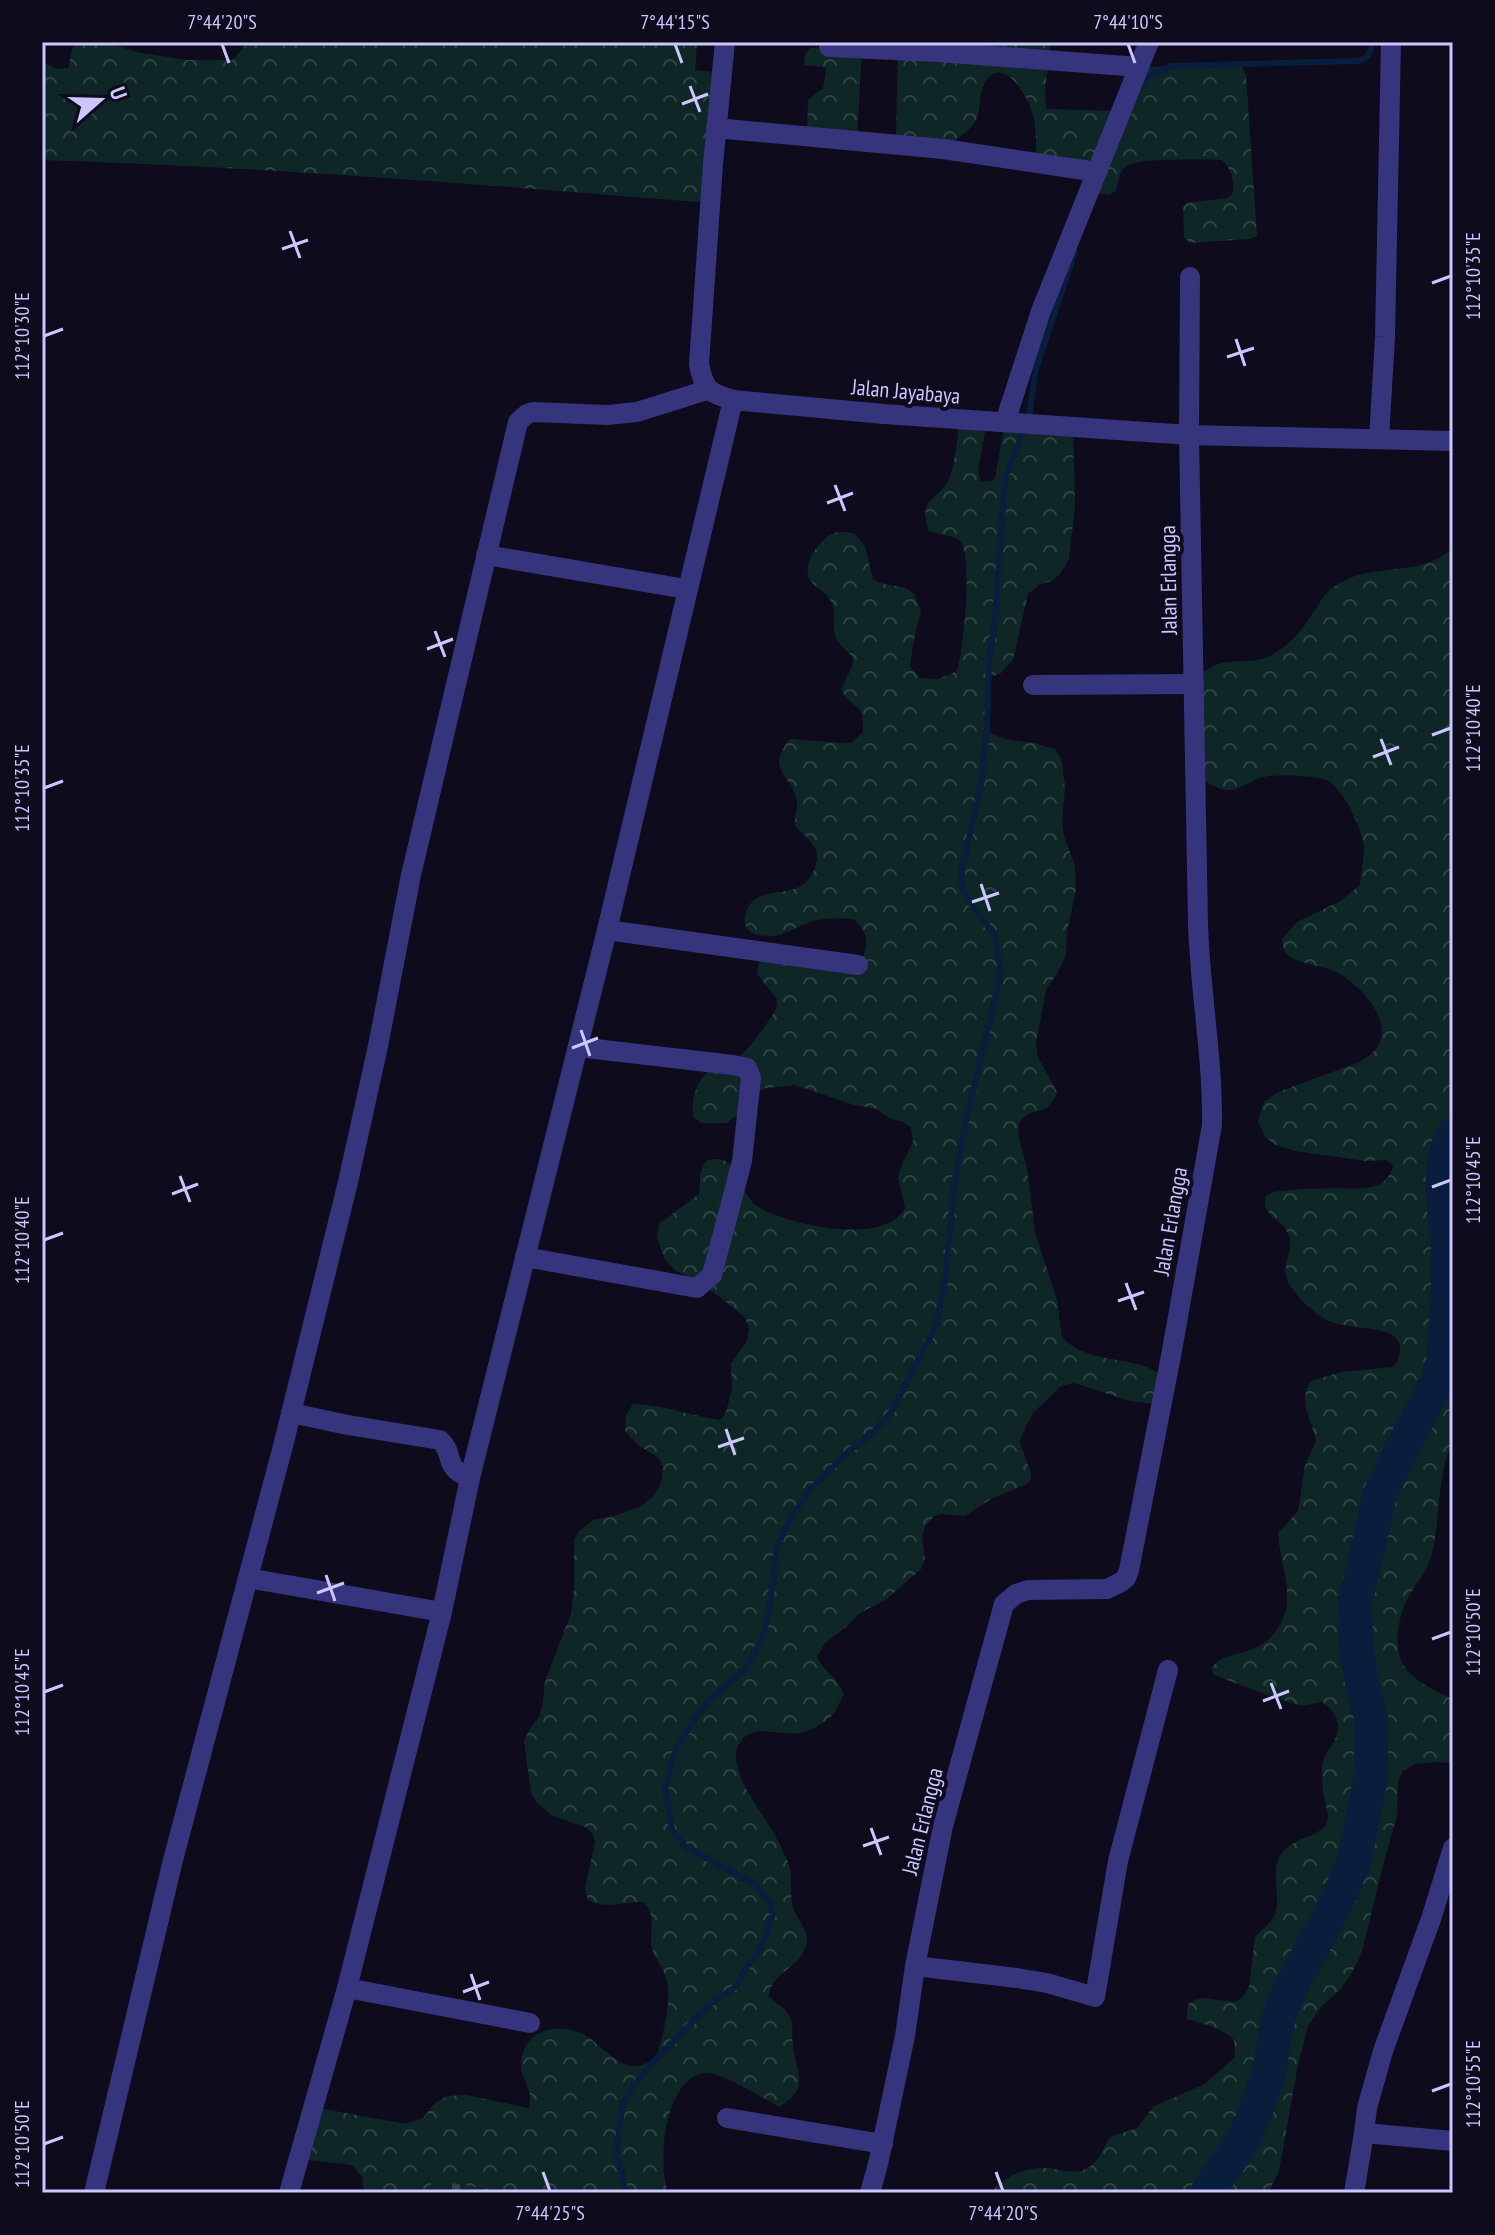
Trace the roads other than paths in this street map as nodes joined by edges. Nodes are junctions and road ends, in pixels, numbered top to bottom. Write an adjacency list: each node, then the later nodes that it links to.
1 (725, 42): 6 (street)
2 (1149, 42): 5 (street)
3 (1391, 42): 13 (street)
4 (829, 47): 5 (street)
5 (1139, 67): 7 (street)
6 (716, 128): 7 (street); 9 (street)
7 (1097, 172): 11 (street)
8 (1190, 277): 12 (street, Jalan Erlangga)
9 (707, 390): 10 (street, Jalan Jayabaya); 15 (street)
10 (733, 400): 11 (street, Jalan Jayabaya); 16 (street)
11 (1019, 424): 12 (street, Jalan Jayabaya)
12 (1189, 435): 13 (street, Jalan Jayabaya); 17 (street, Jalan Erlangga)
13 (1379, 439): 14 (street, Jalan Jayabaya)
14 (1453, 441)
15 (486, 555): 16 (street); 23 (street)
16 (686, 589): 19 (street)
17 (1194, 684): 18 (street); 29 (street, Jalan Erlangga)
18 (1033, 685)
19 (607, 930): 20 (street); 21 (street)
20 (858, 965)
21 (578, 1047): 22 (street); 22 (street)
22 (525, 1257): 24 (street)
23 (291, 1413): 24 (street); 25 (street)
24 (470, 1478): 26 (street)
25 (248, 1578): 26 (street); 36 (street)
26 (442, 1612): 30 (street)
27 (1168, 1670): 29 (street)
28 (1453, 1848): 33 (street)
29 (915, 1966): 35 (street, Jalan Erlangga)
30 (347, 1988): 31 (street); 37 (street)
31 (530, 2023)
32 (727, 2118): 35 (street)
33 (1364, 2133): 34 (street); 39 (street)
34 (1453, 2141)
35 (883, 2144): 38 (street, Jalan Erlangga)
36 (94, 2193)
37 (289, 2193)
38 (870, 2193)
39 (1354, 2193)

